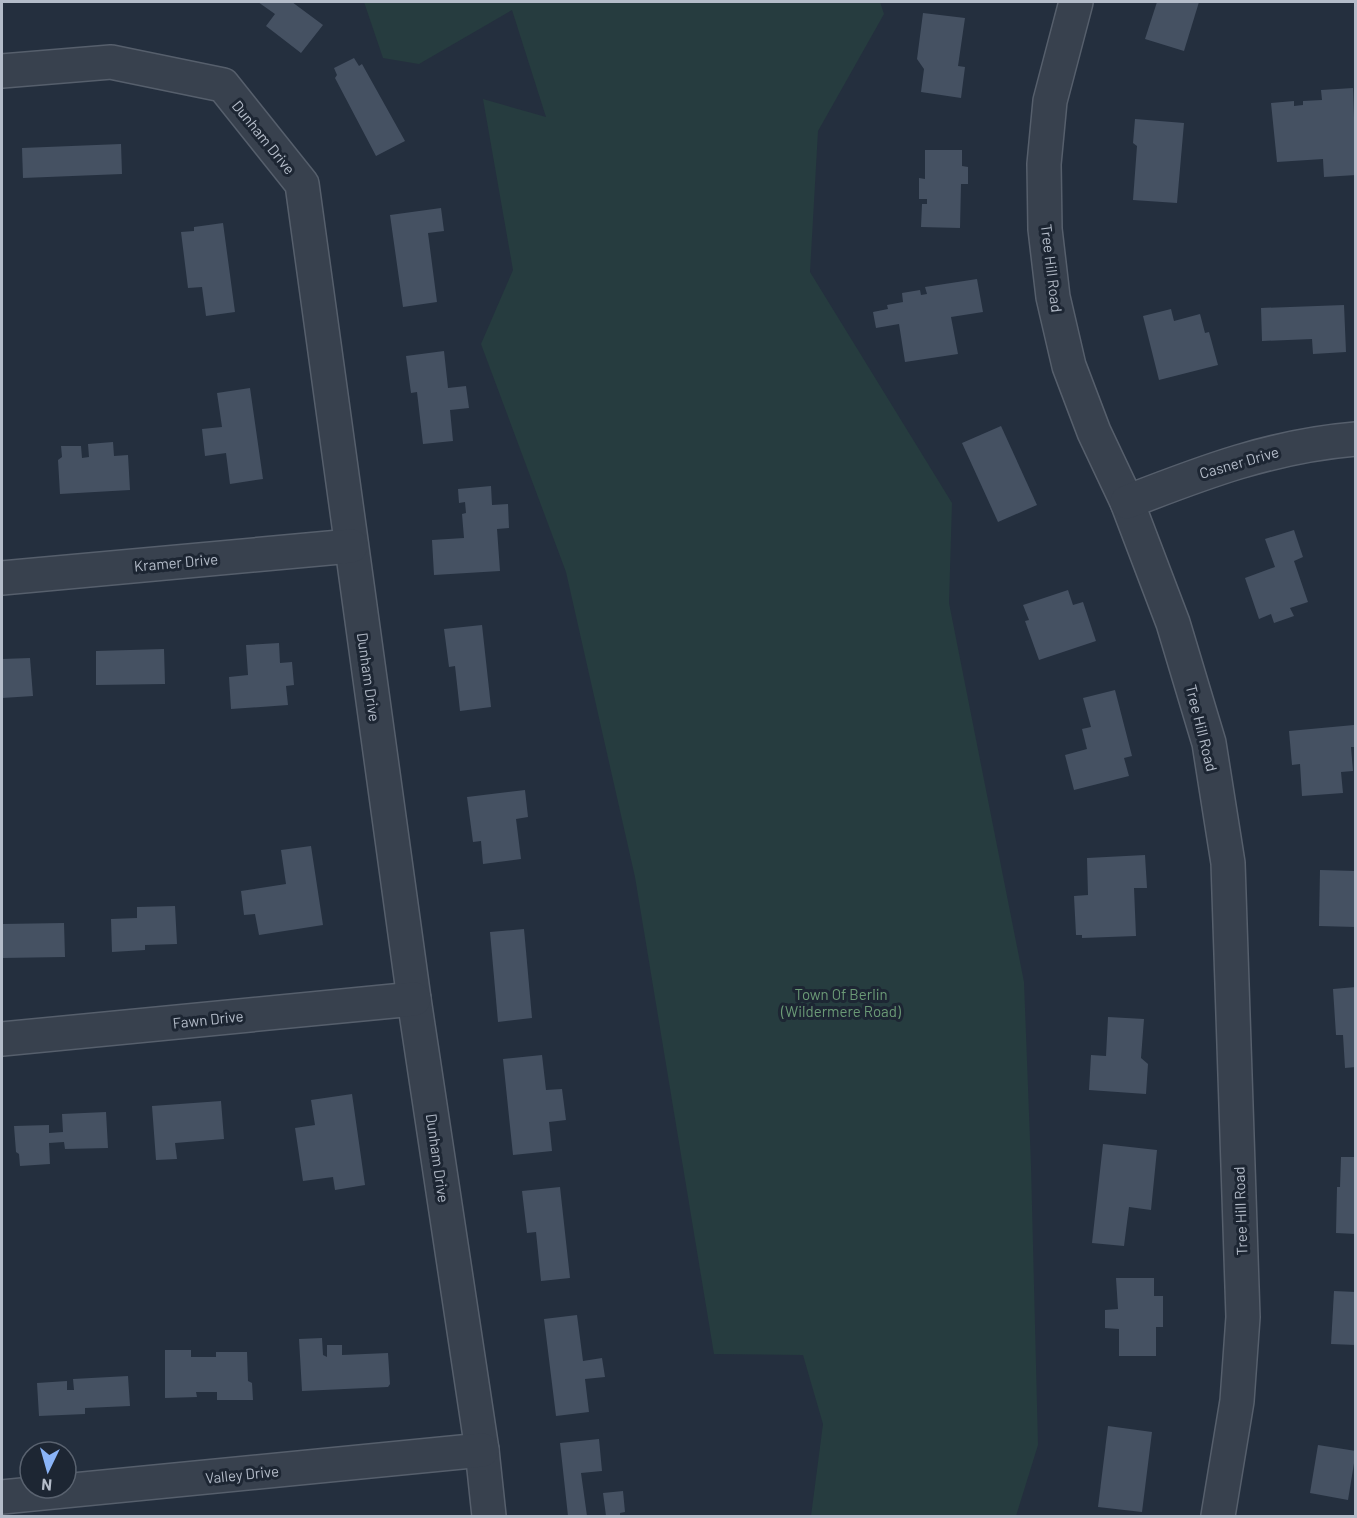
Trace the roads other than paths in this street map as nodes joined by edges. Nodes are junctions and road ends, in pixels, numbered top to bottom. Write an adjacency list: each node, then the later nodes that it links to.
1 (1076, 2): 4 (street, Tree Hill Road)
2 (2, 71): 5 (street, Dunham Drive)
3 (1356, 439): 4 (street, Casner Drive)
4 (1127, 502): 12 (street, Tree Hill Road)
5 (351, 546): 6 (street, Kramer Drive); 7 (street, Dunham Drive)
6 (2, 578)
7 (414, 999): 8 (street, Fawn Drive); 9 (street, Dunham Drive)
8 (2, 1039)
9 (482, 1450): 10 (street, Valley Drive); 11 (street, Dunham Drive)
10 (2, 1497)
11 (489, 1516)
12 (1218, 1516)

